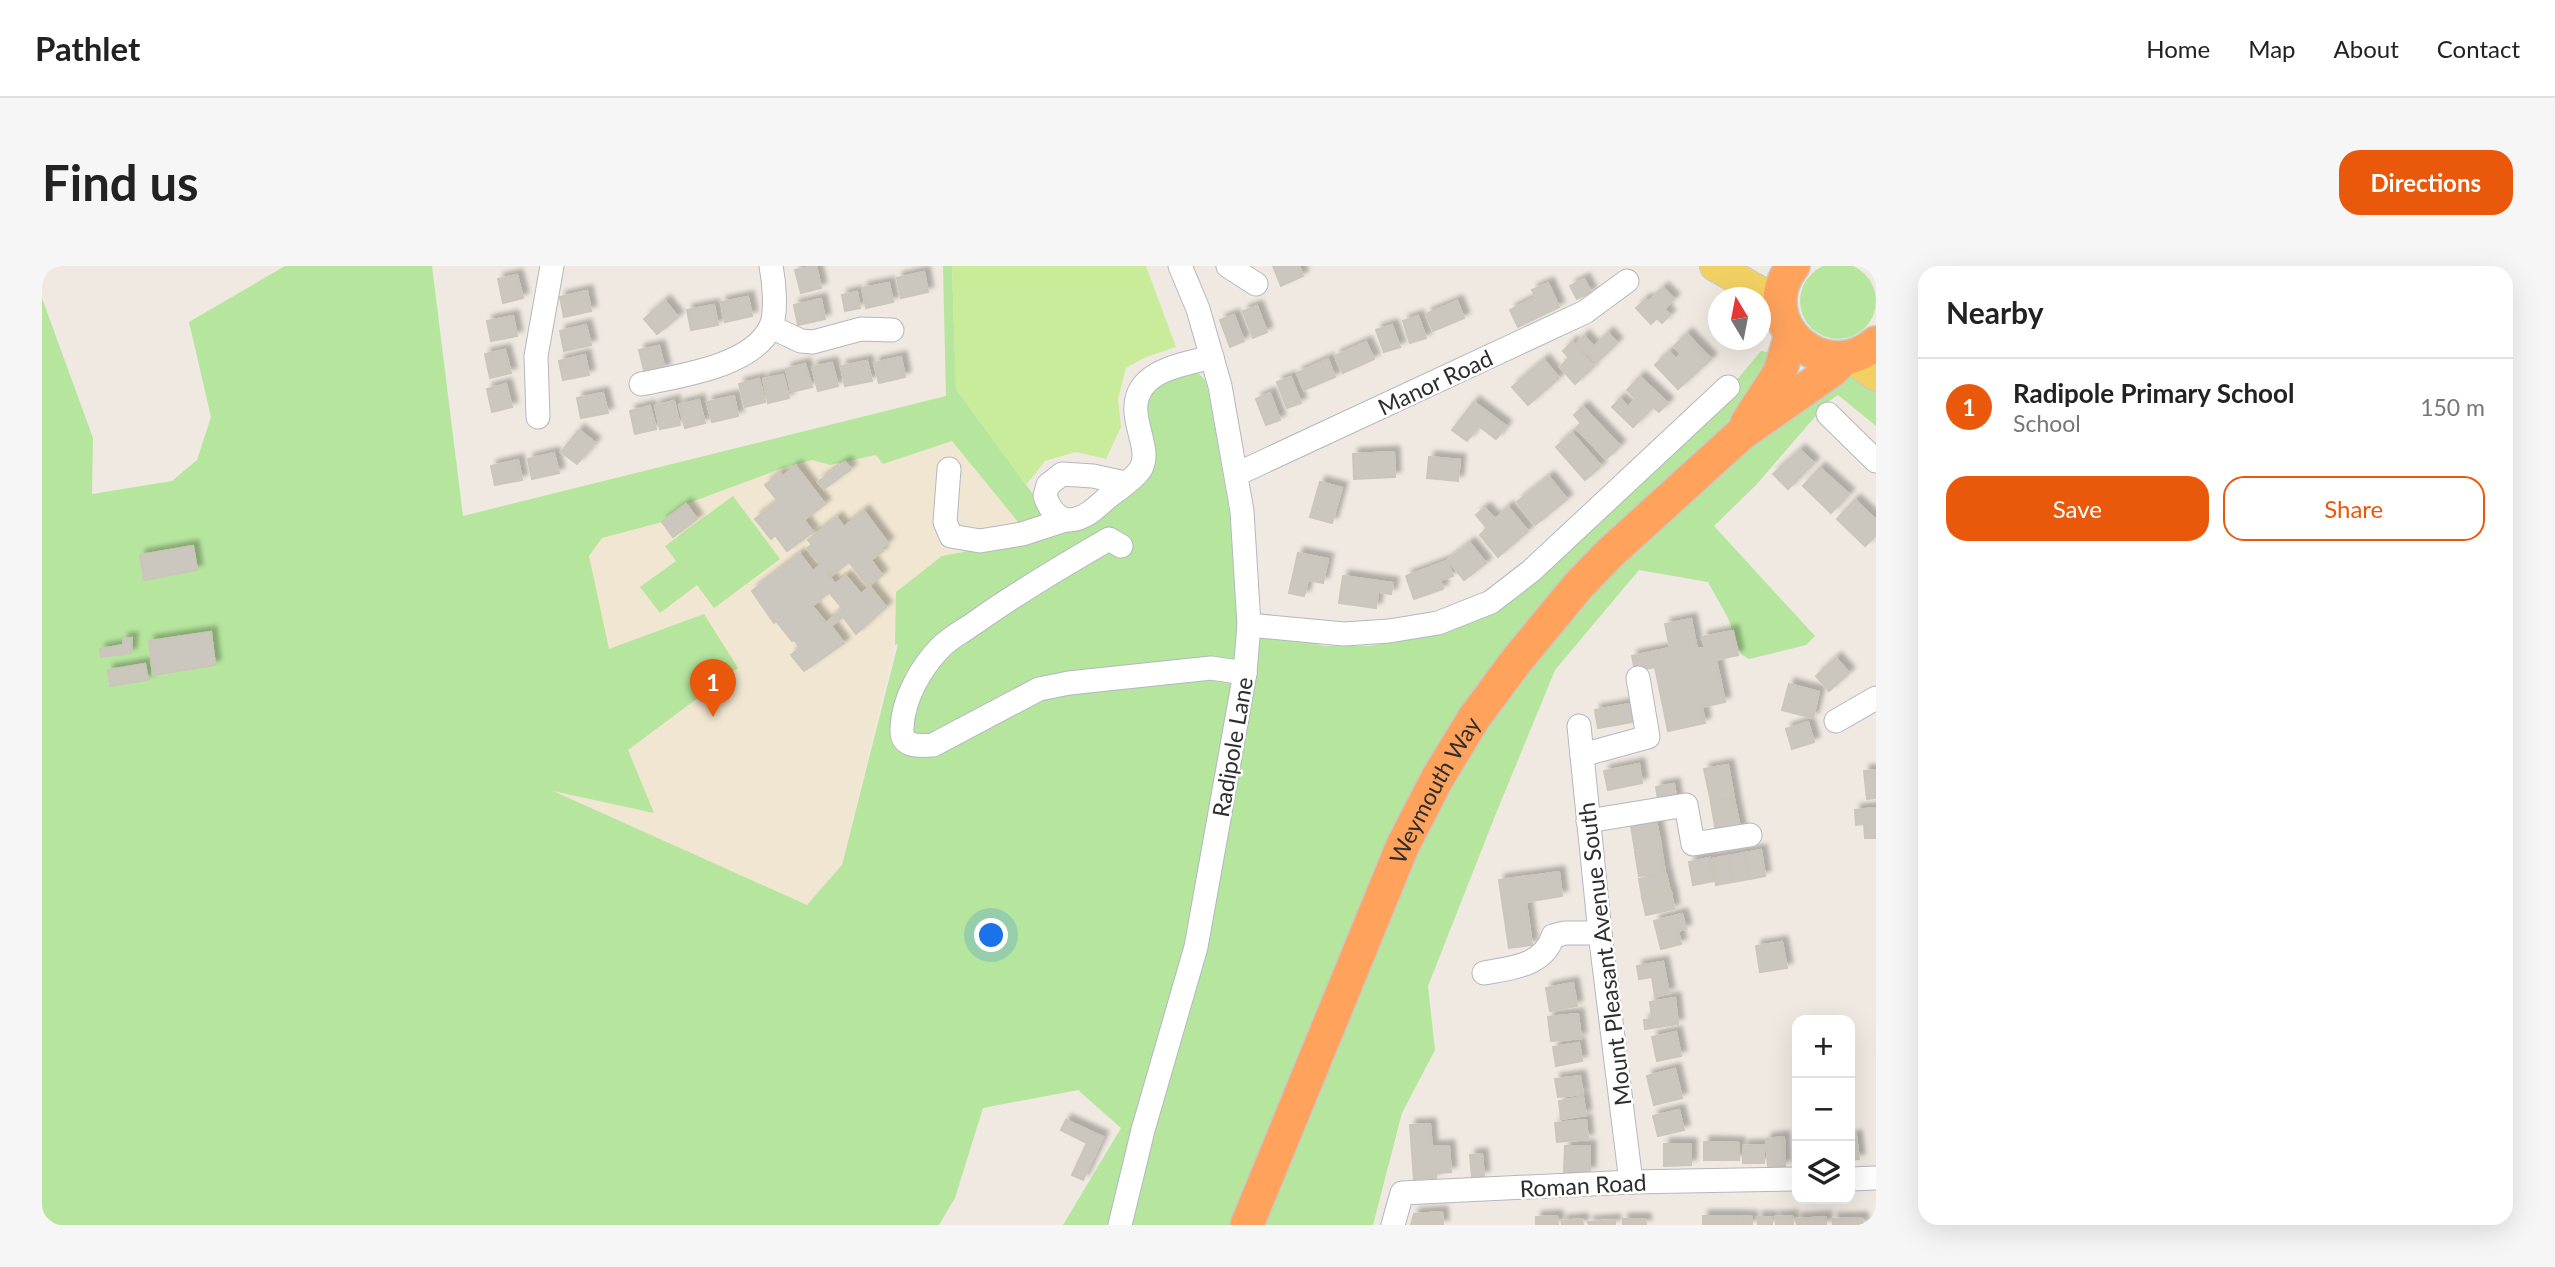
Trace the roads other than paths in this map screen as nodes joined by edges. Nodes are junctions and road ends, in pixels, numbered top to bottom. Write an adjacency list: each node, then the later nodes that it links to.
1 (552, 266): 18 (street)
2 (771, 266): 10 (street)
3 (1182, 266): 13 (street, Radipole Lane)
4 (1228, 266): 8 (street)
5 (1715, 266): 9 (main road)
6 (1793, 266): 9 (highway)
7 (1628, 281): 22 (street, Manor Road)
8 (1256, 284)
9 (1780, 303): 12 (highway)
10 (771, 327): 11 (street); 15 (street)
11 (892, 330)
12 (1791, 335): 14 (highway); 19 (highway, Weymouth Way)
13 (1212, 357): 22 (street, Radipole Lane); 23 (street)
14 (1861, 358): 19 (highway, Weymouth Way)
15 (641, 384)
16 (1728, 387): 26 (street)
17 (1828, 414): 20 (street)
18 (538, 418)
19 (1741, 434): 42 (highway, Weymouth Way)
20 (1876, 461)
21 (949, 469): 24 (street)
22 (1237, 474): 26 (street, Radipole Lane)
23 (1125, 483): 24 (street); 24 (street)
24 (1065, 520)
25 (1121, 546): 27 (street)
26 (1249, 625): 27 (street, Radipole Lane)
27 (1245, 673): 41 (street, Radipole Lane)
28 (1638, 678): 32 (street)
29 (1876, 698): 30 (street)
30 (1836, 721)
31 (1579, 726): 32 (street, Mount Pleasant Avenue South)
32 (1582, 755): 33 (street, Mount Pleasant Avenue South)
33 (1588, 821): 34 (street); 35 (street, Mount Pleasant Avenue South)
34 (1750, 835)
35 (1600, 933): 36 (street); 40 (street, Mount Pleasant Avenue South)
36 (1484, 973)
37 (1876, 1178): 39 (street)
38 (1792, 1179): 40 (street, Roman Road)
39 (1855, 1179)
40 (1631, 1182): 43 (street, Roman Road)
41 (1120, 1225)
42 (1247, 1225)
43 (1393, 1225)

